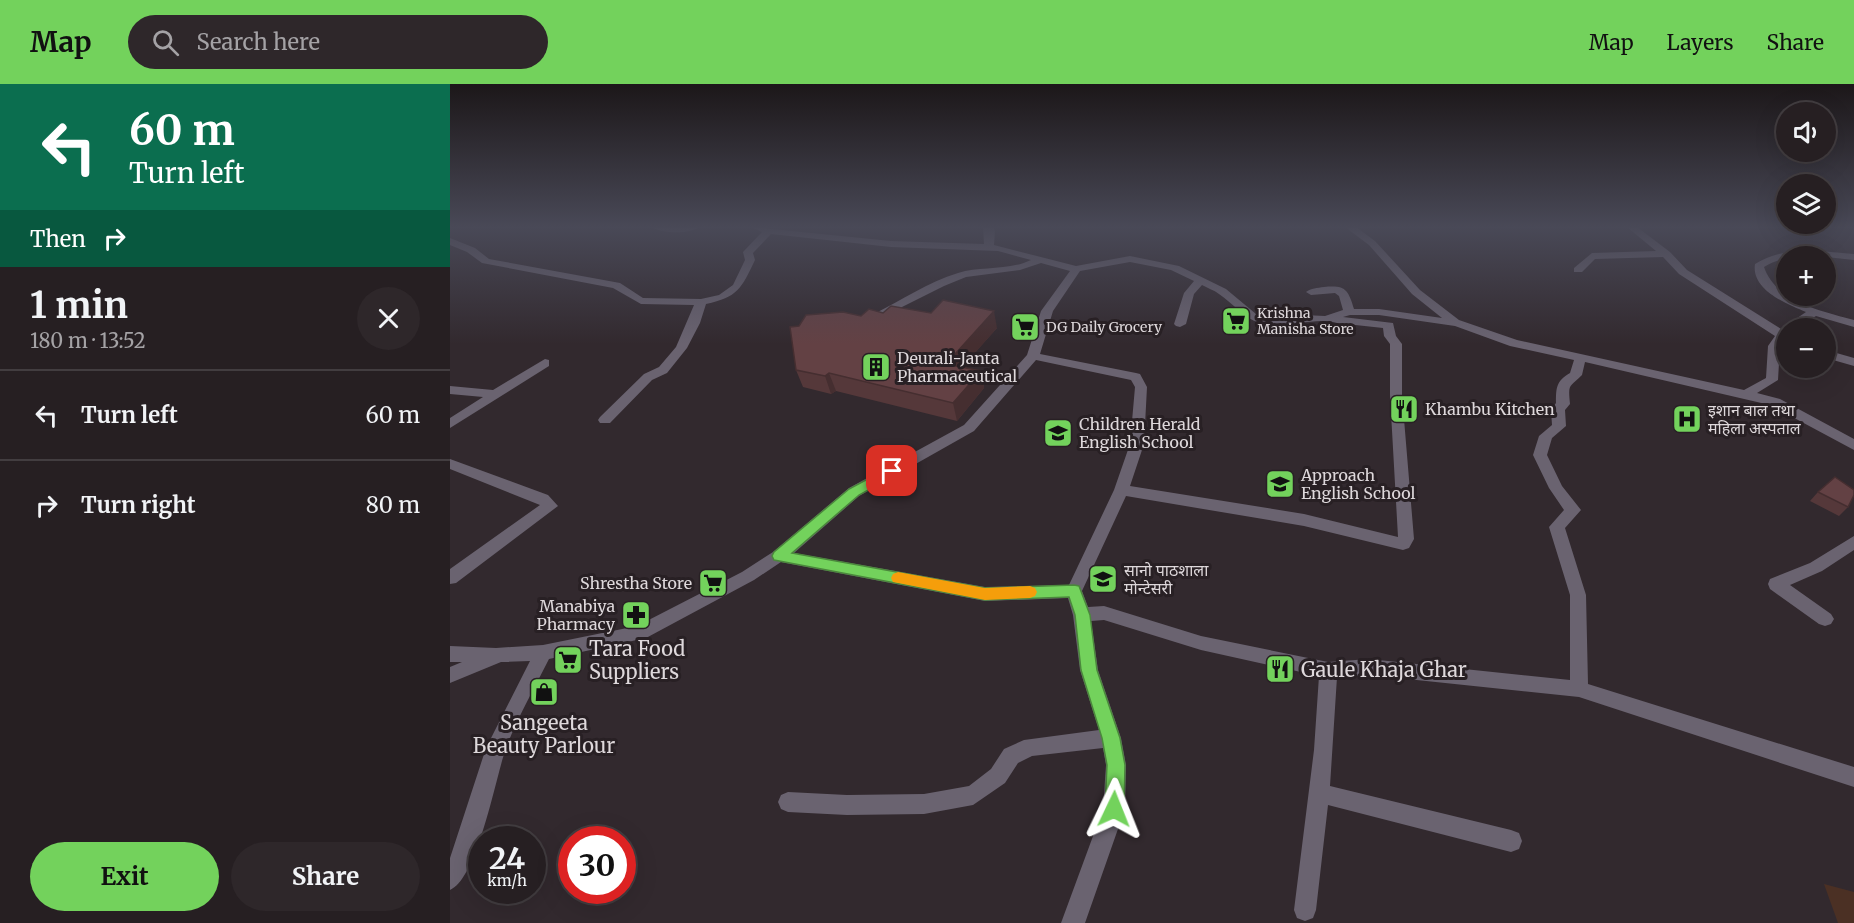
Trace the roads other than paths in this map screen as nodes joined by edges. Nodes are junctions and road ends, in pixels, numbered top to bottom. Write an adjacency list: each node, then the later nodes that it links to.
1 (514, 266): 15 (street)
2 (747, 266): 15 (street)
3 (1029, 266): 20 (street)
4 (1065, 266): 11 (street)
5 (1091, 266): 11 (street)
6 (1166, 266): 13 (street)
7 (1393, 266): 21 (street)
8 (1582, 266): 12 (street)
9 (1677, 266): 24 (street)
10 (1759, 266): 17 (street)
11 (1076, 269): 26 (street)
12 (1578, 270)
13 (1200, 281): 19 (street); 22 (street)
14 (1311, 292): 16 (street)
15 (701, 302): 34 (street)
16 (1349, 312): 19 (street); 21 (street)
17 (1815, 312): 18 (street); 23 (street)
18 (1806, 318)
19 (1325, 319): 38 (street)
20 (862, 321)
21 (1457, 323): 27 (street)
22 (1180, 324)
23 (1854, 324)
24 (1776, 328)
25 (1776, 344): 32 (street)
26 (1033, 356): 38 (street); 40 (street)
27 (1581, 356): 32 (street); 50 (street)
28 (1836, 357): 29 (street)
29 (1854, 362)
30 (545, 363): 33 (street)
31 (450, 390): 33 (street)
32 (1746, 394): 36 (street)
33 (490, 398): 35 (street)
34 (605, 420)
35 (450, 424)
36 (1854, 445)
37 (450, 464): 41 (street)
38 (1121, 490): 42 (street)
39 (1854, 542): 44 (street)
40 (779, 556): 42 (street); 45 (street)
41 (450, 578)
42 (1074, 591): 43 (street)
43 (1082, 615): 48 (street); 51 (street)
44 (1825, 619)
45 (543, 653): 47 (street); 56 (street)
46 (450, 654): 47 (street)
47 (500, 654): 49 (street)
48 (1328, 670): 50 (street); 53 (street)
49 (450, 675)
50 (1579, 689): 52 (street)
51 (1111, 738): 54 (street); 58 (street)
52 (1854, 777)
53 (1319, 793): 55 (street); 57 (street)
54 (788, 802)
55 (1511, 841)
56 (450, 879)
57 (1305, 910)
58 (1073, 923)

